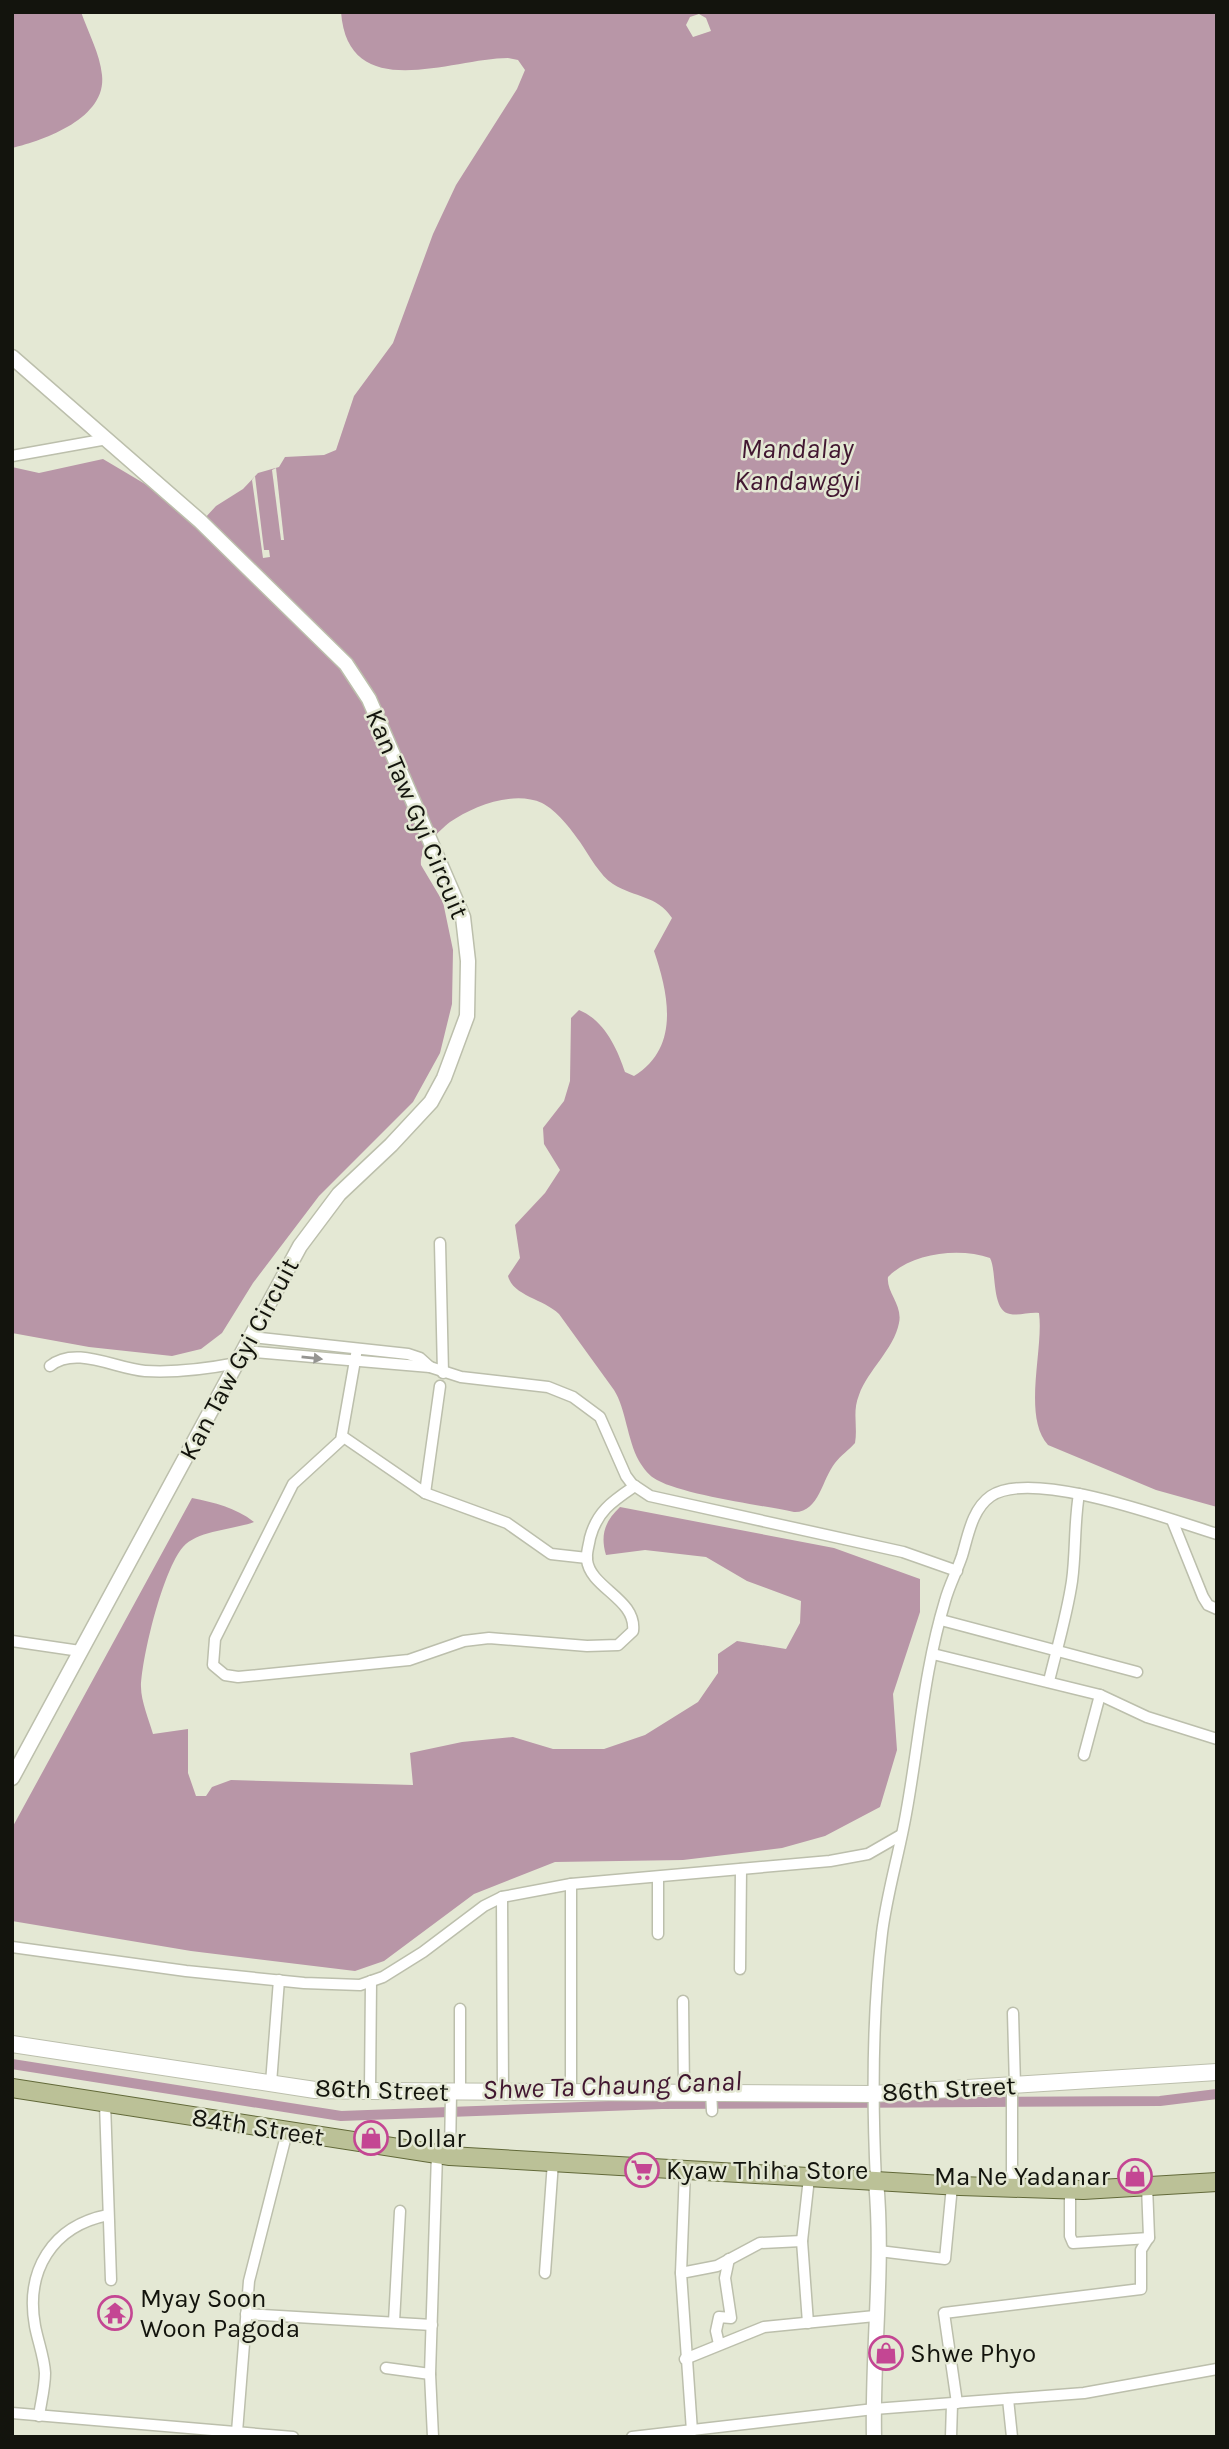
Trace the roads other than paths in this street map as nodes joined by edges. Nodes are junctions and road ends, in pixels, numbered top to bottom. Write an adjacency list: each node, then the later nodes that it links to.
1 (12, 357): 2 (street, Kan Taw Gyi Circuit)
2 (107, 439): 3 (street); 5 (street, Kan Taw Gyi Circuit)
3 (12, 456)
4 (440, 1243): 11 (street)
5 (251, 1337): 6 (street); 7 (street, Kan Taw Gyi Circuit)
6 (357, 1349): 8 (street); 10 (street)
7 (241, 1357): 8 (street, one-way to 8); 9 (street); 24 (street, Kan Taw Gyi Circuit)
8 (354, 1363): 10 (street); 13 (street)
9 (50, 1366)
10 (430, 1367): 11 (street)
11 (443, 1373): 14 (street)
12 (440, 1386): 15 (street)
13 (342, 1436): 15 (street); 19 (street)
14 (635, 1486): 19 (street); 20 (street)
15 (425, 1493): 19 (street)
16 (1079, 1494): 17 (street); 20 (street); 25 (street)
17 (1172, 1520): 18 (street); 21 (street)
18 (1217, 1534)
19 (586, 1558)
20 (957, 1571): 22 (street)
21 (1217, 1609)
22 (941, 1620): 25 (street); 26 (street)
23 (12, 1642): 24 (street)
24 (80, 1651): 32 (street, Kan Taw Gyi Circuit)
25 (1059, 1652): 27 (street); 28 (street)
26 (933, 1654): 28 (street); 33 (street)
27 (1137, 1672)
28 (1049, 1682): 29 (street)
29 (1100, 1695): 30 (street); 31 (street)
30 (1217, 1738)
31 (1084, 1755)
32 (12, 1778)
33 (901, 1835): 34 (street); 55 (street)
34 (741, 1869): 35 (street); 40 (street)
35 (659, 1877): 36 (street); 38 (street)
36 (571, 1884): 37 (street); 52 (street)
37 (502, 1897): 42 (street); 54 (street)
38 (658, 1934)
39 (12, 1948): 41 (street)
40 (740, 1969)
41 (279, 1980): 42 (street); 48 (street)
42 (371, 1981): 51 (street)
43 (682, 2001): 53 (street)
44 (460, 2009): 56 (street)
45 (1013, 2013): 50 (street)
46 (12, 2044): 48 (main road, 86th Street)
47 (1216, 2076): 50 (main road, 86th Street)
48 (271, 2083): 51 (main road, 86th Street)
49 (12, 2088): 57 (main road, 84th Street)
50 (1013, 2089): 55 (main road, 86th Street); 67 (street)
51 (370, 2091): 56 (main road, 86th Street)
52 (571, 2091): 53 (main road, 86th Street); 54 (main road, 86th Street)
53 (684, 2091): 55 (main road, 86th Street)
54 (503, 2093): 56 (main road, 86th Street)
55 (872, 2096): 63 (street)
56 (453, 2101): 59 (street)
57 (104, 2102): 58 (main road, 84th Street); 70 (street)
58 (287, 2132): 59 (main road, 84th Street); 78 (street)
59 (443, 2155): 60 (main road, 84th Street); 82 (street)
60 (553, 2162): 61 (main road, 84th Street); 75 (street)
61 (685, 2171): 62 (main road, 84th Street); 76 (street)
62 (809, 2178): 63 (main road, 84th Street); 72 (street)
63 (876, 2182): 65 (main road, 84th Street); 73 (street)
64 (1217, 2182): 66 (main road, 84th Street)
65 (952, 2186): 67 (main road, 84th Street); 73 (street)
66 (1147, 2186): 68 (main road, 84th Street); 71 (street)
67 (1013, 2188): 68 (main road, 84th Street)
68 (1070, 2189): 71 (street)
69 (400, 2211): 80 (street)
70 (108, 2215): 77 (street); 92 (street)
71 (1149, 2238): 89 (street)
72 (802, 2241): 74 (street); 81 (street)
73 (879, 2251): 79 (street)
74 (729, 2259): 76 (street); 83 (street)
75 (545, 2273)
76 (681, 2273): 84 (street)
77 (111, 2280)
78 (246, 2314): 80 (street); 95 (street)
79 (874, 2316): 81 (street); 90 (street)
80 (394, 2322): 82 (street)
81 (807, 2323): 83 (street)
82 (432, 2325): 87 (street)
83 (719, 2344): 84 (street)
84 (685, 2359): 94 (street)
85 (386, 2368): 87 (street)
86 (1217, 2369): 88 (street)
87 (430, 2374): 99 (street)
88 (1008, 2399): 89 (street); 103 (street)
89 (954, 2403): 90 (street); 102 (street)
90 (874, 2409): 96 (street); 101 (street)
91 (12, 2413): 92 (street)
92 (39, 2416): 93 (street)
93 (115, 2423): 95 (street); 97 (street)
94 (692, 2431): 96 (street); 100 (street)
95 (237, 2432): 98 (street)
96 (709, 2433)
97 (114, 2437)
98 (293, 2437)
99 (433, 2437)
100 (632, 2437)
101 (874, 2437)
102 (951, 2437)
103 (1012, 2437)

